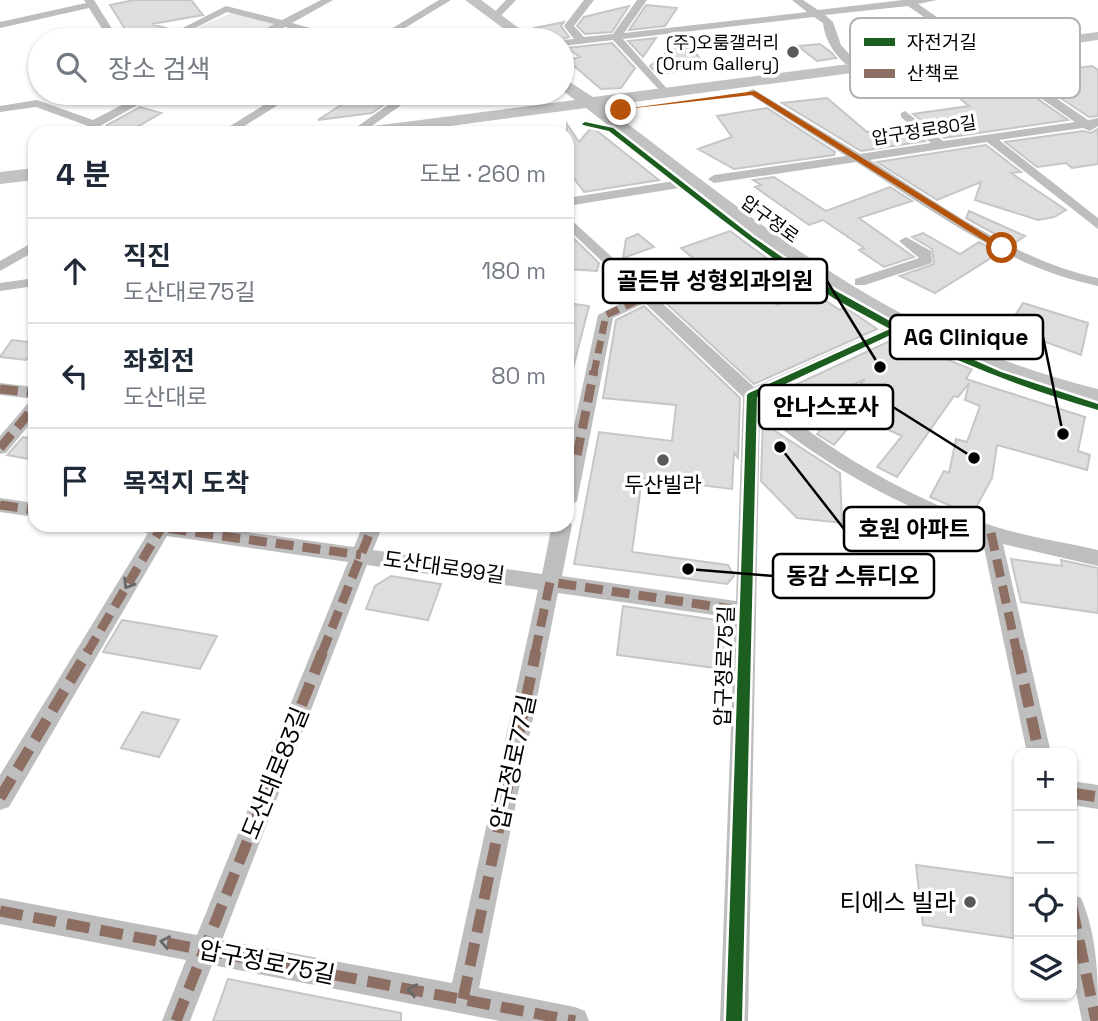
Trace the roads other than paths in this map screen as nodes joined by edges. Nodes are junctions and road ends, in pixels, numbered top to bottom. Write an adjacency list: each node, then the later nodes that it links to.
1 (328, 0): 17 (street)
2 (446, 0): 23 (street)
3 (453, 0): 24 (main road)
4 (472, 0): 15 (main road)
5 (511, 0): 15 (street)
6 (589, 0): 26 (street)
7 (642, 0): 29 (street)
8 (797, 0): 14 (street)
9 (855, 0): 13 (street)
10 (932, 0): 11 (street)
11 (909, 1): 13 (street); 16 (street)
12 (90, 2): 18 (street); 19 (street)
13 (864, 7): 14 (street)
14 (814, 13): 29 (street); 35 (street)
15 (495, 17): 25 (main road)
16 (934, 18)
17 (283, 24): 20 (street); 21 (street); 22 (street)
18 (0, 25)
19 (106, 28)
20 (188, 28)
21 (275, 28)
22 (300, 28)
23 (398, 28)
24 (485, 28)
25 (511, 28)
26 (571, 28)
27 (574, 32): 31 (street)
28 (1098, 36): 30 (main road)
29 (616, 37): 31 (street); 40 (street)
30 (1080, 39)
31 (581, 41): 32 (street)
32 (574, 42)
33 (1098, 46): 34 (main road)
34 (1080, 47)
35 (850, 61)
36 (850, 68): 40 (main road)
37 (574, 76): 48 (main road)
38 (850, 77): 41 (main road)
39 (574, 89): 48 (main road)
40 (664, 92): 48 (main road)
41 (753, 92): 48 (main road); 61 (street)
42 (1054, 98): 51 (street)
43 (28, 104): 49 (street)
44 (41, 105): 52 (street)
45 (133, 105): 53 (street)
46 (271, 105): 54 (street)
47 (395, 105): 55 (street)
48 (605, 106): 56 (main road); 57 (main road); 64 (main road, 압구정로)
49 (0, 108)
50 (905, 116): 60 (street)
51 (1092, 123): 58 (street); 59 (street, 압구정로80길)
52 (87, 126)
53 (99, 126)
54 (237, 126)
55 (366, 126)
56 (421, 126)
57 (497, 126)
58 (1098, 133)
59 (989, 138): 60 (street, 압구정로80길); 68 (street)
60 (940, 145): 61 (street, 압구정로80길)
61 (854, 158): 64 (street, 압구정로80길); 70 (street)
62 (28, 175): 63 (main road)
63 (0, 178)
64 (703, 181): 67 (street, 압구정로80길); 75 (main road, 압구정로); 80 (main road, 압구정로)
65 (28, 191): 66 (main road)
66 (0, 195)
67 (574, 201)
68 (1098, 225)
69 (574, 227): 79 (street)
70 (983, 237): 72 (street); 76 (street)
71 (906, 241): 75 (street)
72 (967, 245)
73 (28, 249): 74 (street)
74 (0, 267)
75 (860, 282): 81 (main road, 압구정로)
76 (1098, 282)
77 (28, 283): 78 (street)
78 (0, 287)
79 (647, 296): 84 (street); 88 (street)
80 (903, 326): 84 (street); 85 (main road, 압구정로)
81 (1098, 380)
82 (0, 389): 83 (street)
83 (28, 392)
84 (752, 395): 95 (street); 99 (street, 압구정로75길)
85 (1098, 397)
86 (28, 414): 87 (street)
87 (0, 448)
88 (574, 468)
89 (0, 505): 90 (street)
90 (28, 509)
91 (153, 532): 103 (street, one-way to 103)
92 (198, 532): 96 (street, 도산대로99길)
93 (370, 532): 96 (street, 도산대로83길)
94 (561, 532): 98 (street, 압구정로77길)
95 (991, 533): 97 (street); 100 (street)
96 (361, 555): 98 (street, 도산대로99길); 106 (street, 도산대로83길)
97 (1098, 558)
98 (550, 582): 99 (street, 도산대로99길); 107 (street, 압구정로77길)
99 (745, 611): 110 (street, 압구정로75길)
100 (1037, 748)
101 (1077, 794): 102 (street)
102 (1098, 797)
103 (0, 798)
104 (0, 911): 106 (street, 압구정로75길, one-way to 104)
105 (1077, 931): 111 (street)
106 (204, 950): 107 (street, 압구정로75길, one-way to 106); 108 (street, 도산대로83길)
107 (463, 999): 109 (street, 압구정로75길)
108 (176, 1021)
109 (575, 1021)
110 (734, 1021)
111 (1096, 1021)

